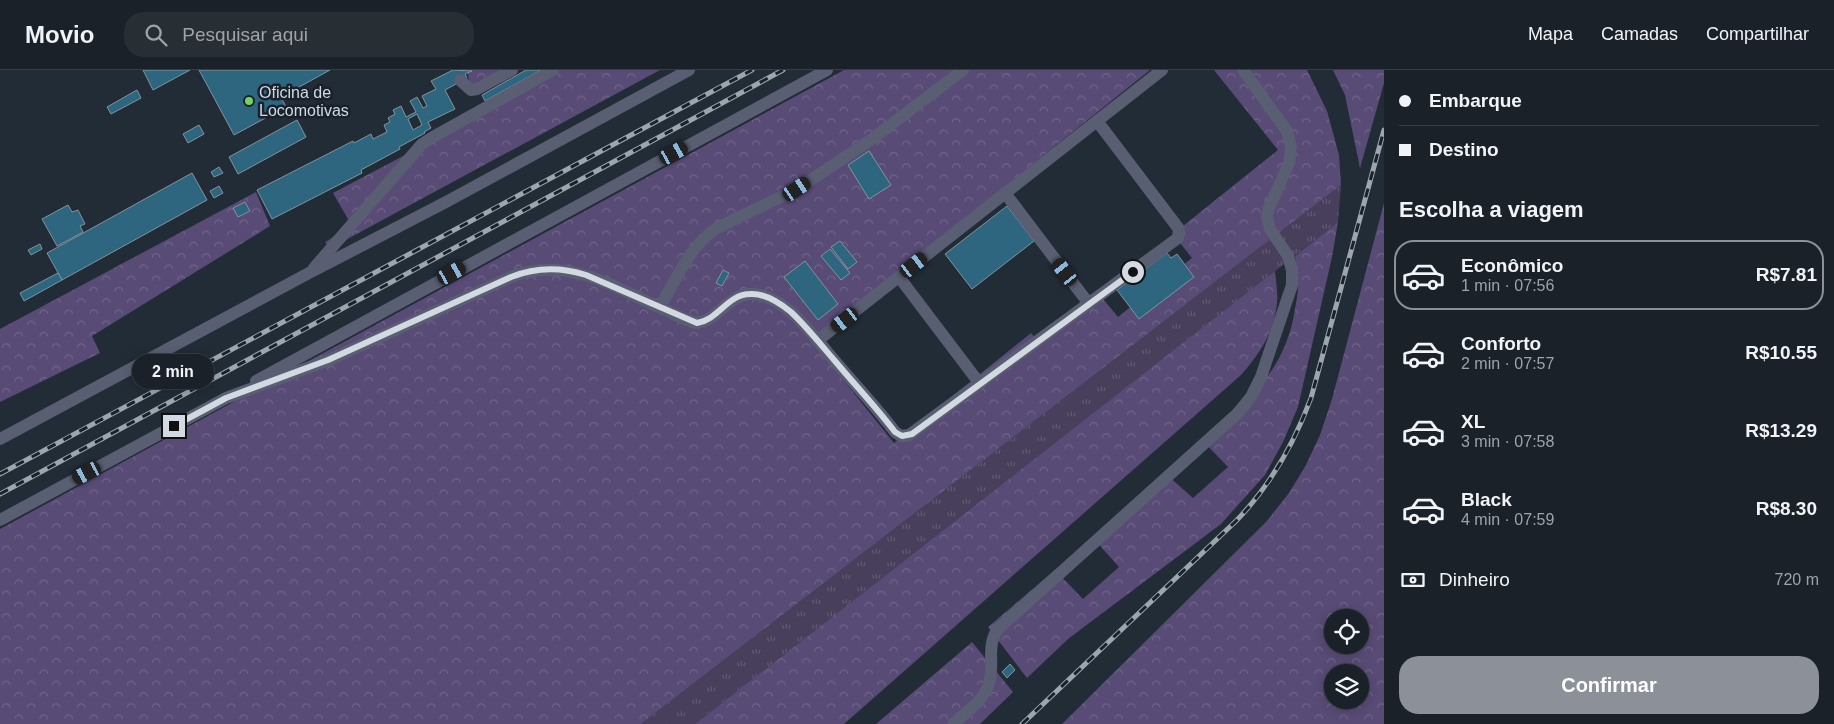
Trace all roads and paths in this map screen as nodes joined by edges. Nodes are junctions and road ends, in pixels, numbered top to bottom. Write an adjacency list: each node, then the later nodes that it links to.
1 (512, 70): 8 (street)
2 (553, 70): 11 (street)
3 (689, 70): 11 (street)
4 (827, 70): 17 (street)
5 (963, 70): 14 (street)
6 (1162, 70): 9 (street)
7 (1243, 70): 20 (street)
8 (460, 80)
9 (1097, 121): 10 (street); 13 (street)
10 (1005, 193): 12 (street); 13 (street)
11 (309, 273): 18 (street)
12 (899, 277): 15 (street); 16 (street)
13 (1089, 304): 16 (street)
14 (660, 307): 15 (street); 17 (street)
15 (817, 341): 16 (street)
16 (980, 384)
17 (249, 388): 19 (street)
18 (0, 438)
19 (0, 520)
20 (953, 724)

